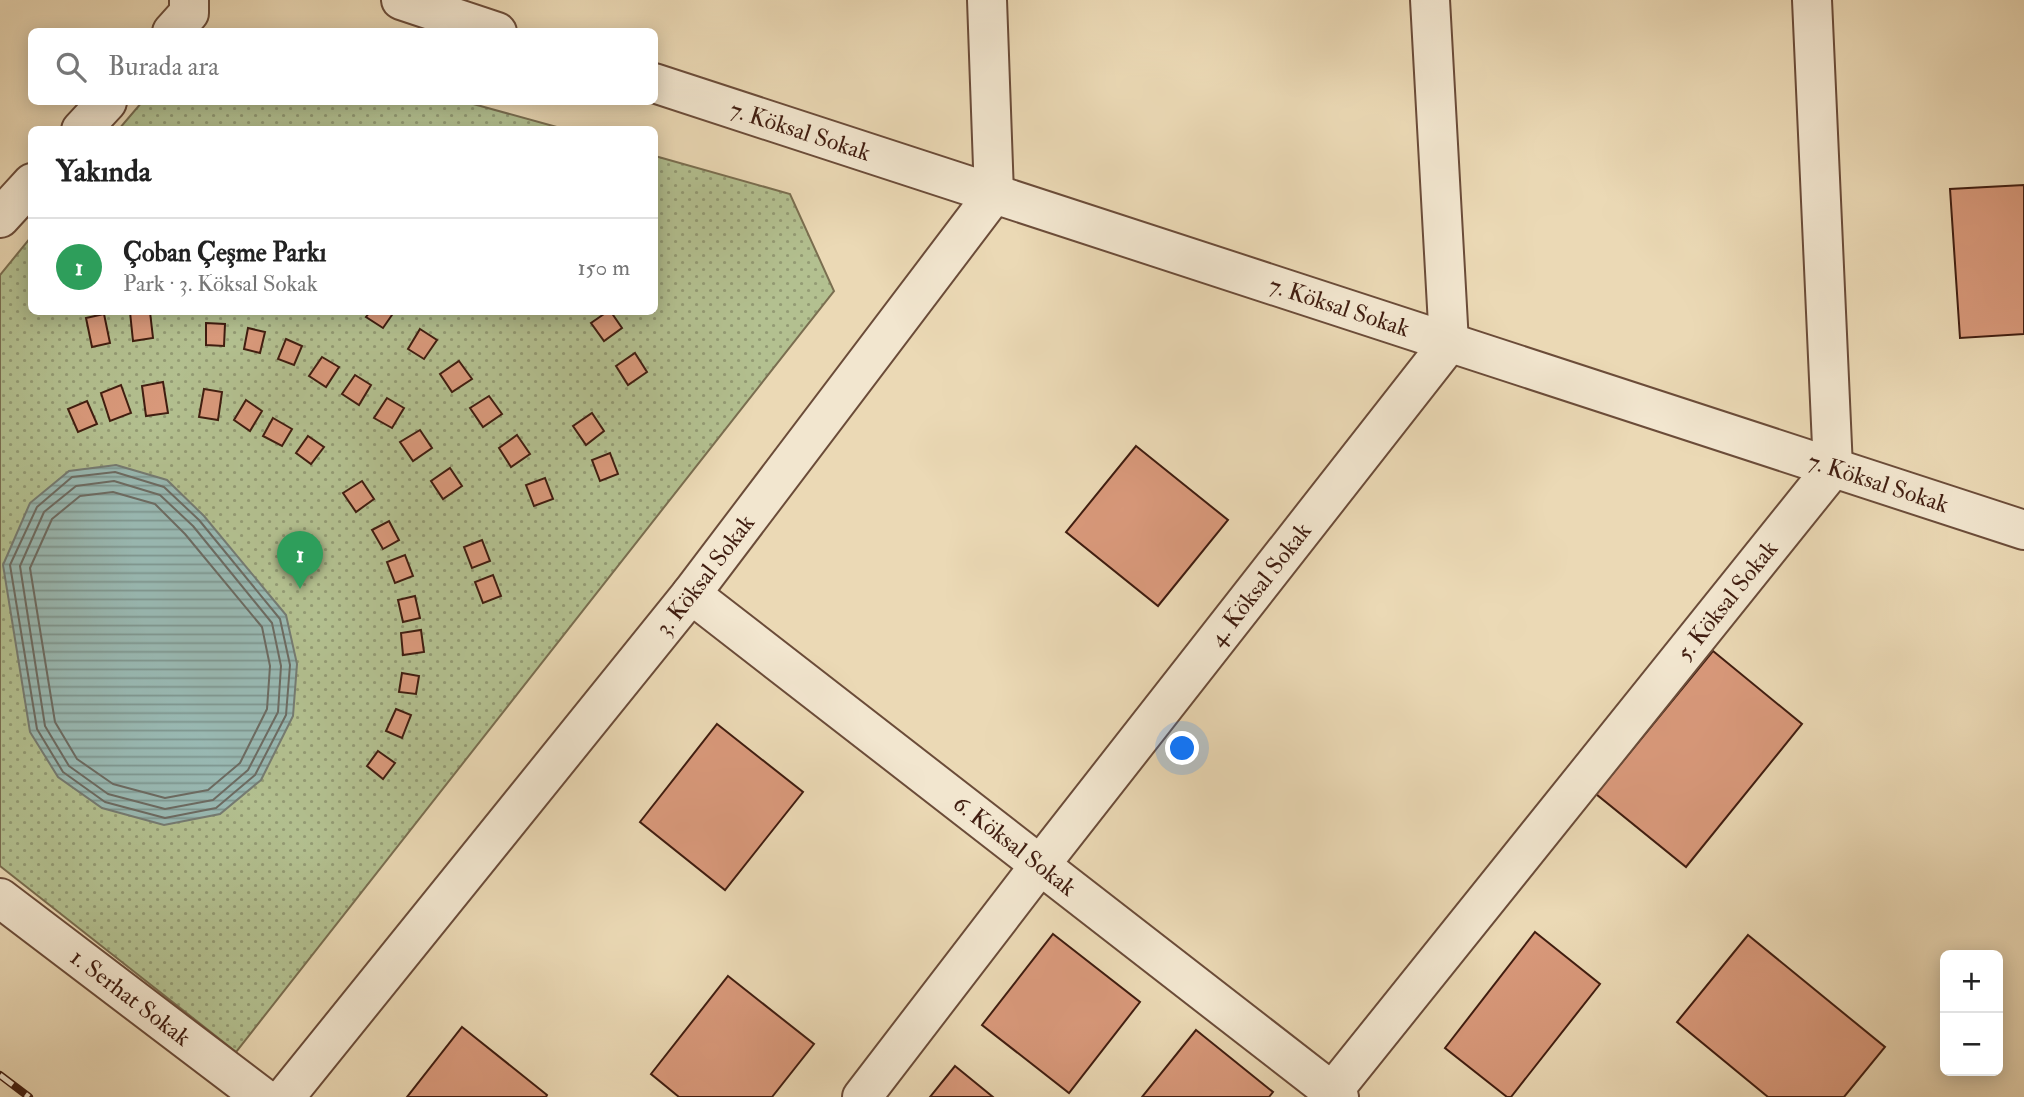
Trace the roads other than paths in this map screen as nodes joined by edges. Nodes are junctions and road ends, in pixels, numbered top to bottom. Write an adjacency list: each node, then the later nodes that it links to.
1 (189, 0): 6 (street)
2 (401, 0): 7 (street)
3 (987, 0): 12 (street)
4 (1430, 0): 14 (street)
5 (1812, 0): 15 (street)
6 (176, 28)
7 (486, 28)
8 (658, 84): 12 (street, 7. Köksal Sokak)
9 (104, 105): 10 (street)
10 (85, 126)
11 (28, 187): 13 (street)
12 (994, 194): 14 (street, 7. Köksal Sokak); 17 (street, 3. Köksal Sokak)
13 (0, 218)
14 (1449, 343): 15 (street, 7. Köksal Sokak); 18 (street, 4. Köksal Sokak)
15 (1833, 468): 16 (street, 7. Köksal Sokak); 20 (street, 5. Köksal Sokak)
16 (2024, 530)
17 (691, 594): 18 (street, 6. Köksal Sokak); 22 (street, 3. Köksal Sokak)
18 (1040, 865): 20 (street, 6. Köksal Sokak); 23 (street, 4. Köksal Sokak)
19 (0, 898): 21 (street, 1. Serhat Sokak)
20 (1333, 1095)
21 (262, 1097)
22 (285, 1097)
23 (862, 1097)

